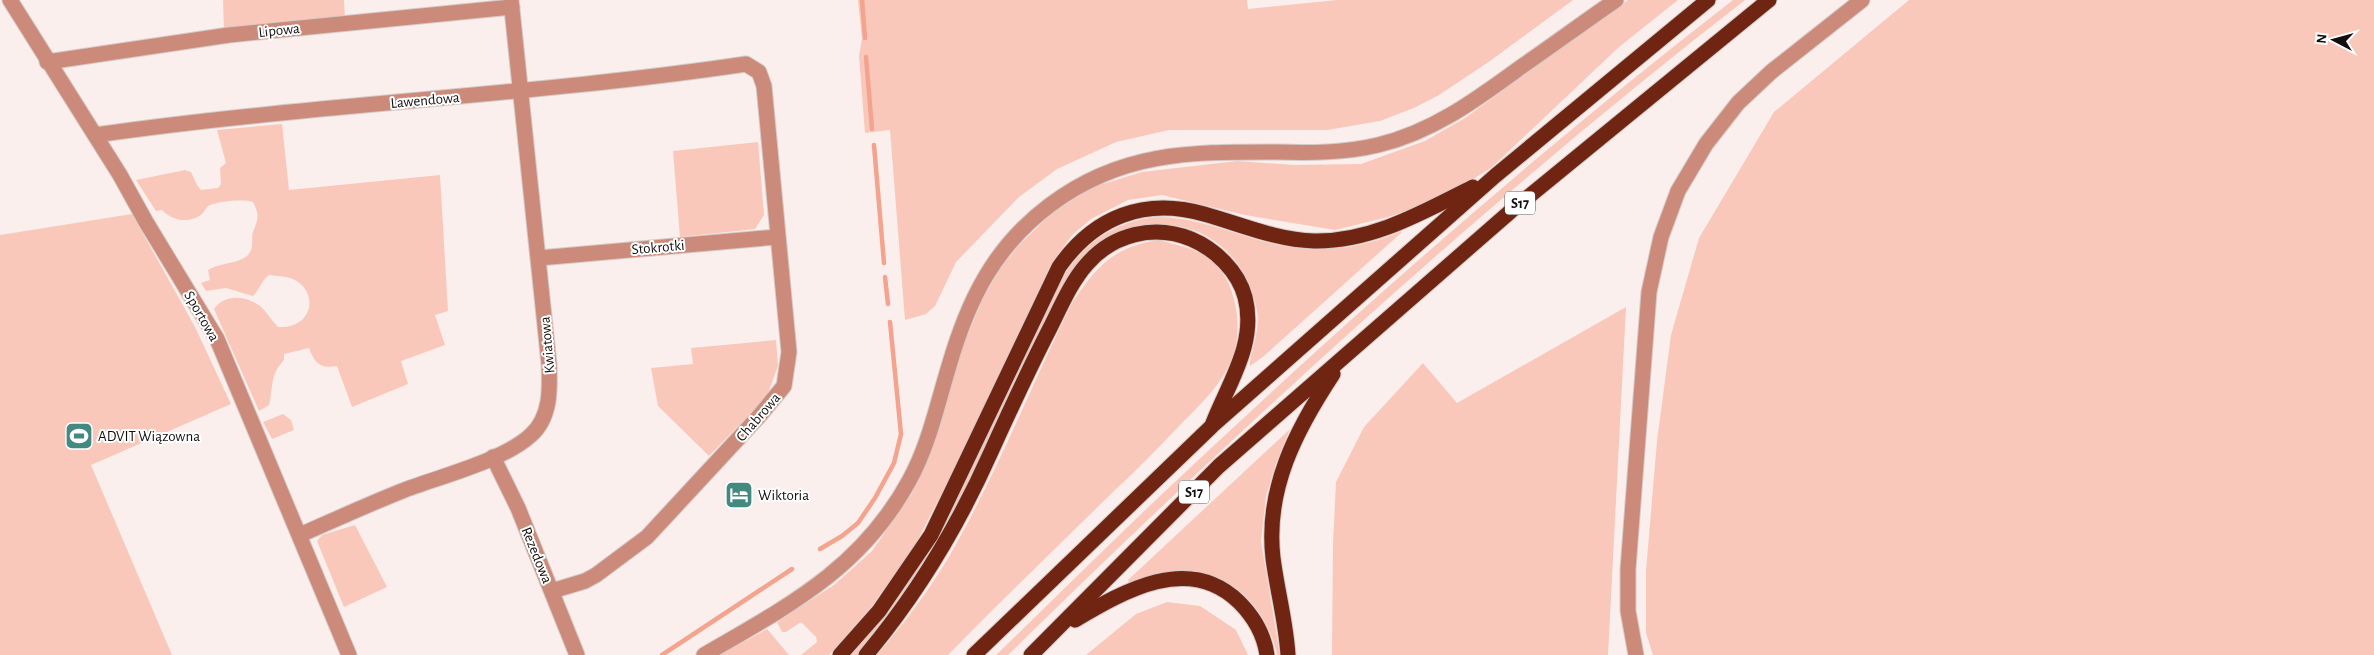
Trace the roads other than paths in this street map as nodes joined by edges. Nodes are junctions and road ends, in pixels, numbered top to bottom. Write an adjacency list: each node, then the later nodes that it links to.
1 (10, 0): 7 (street, Sportowa)
2 (1616, 0): 22 (street)
3 (1708, 0): 11 (highway, S17)
4 (1769, 0): 14 (highway, S17)
5 (1862, 0): 29 (street)
6 (511, 4): 7 (street, Lipowa); 9 (street, Kwiatowa)
7 (47, 62): 10 (street, Sportowa)
8 (754, 67): 9 (street, Lawendowa); 12 (street, Chabrowa)
9 (520, 92): 10 (street, Lawendowa); 13 (street, Kwiatowa)
10 (95, 135): 17 (street, Sportowa)
11 (1495, 176): 15 (highway, S17); 23 (highway)
12 (777, 237): 13 (street, Stokrotki); 18 (street, Chabrowa)
13 (539, 258): 16 (street, Kwiatowa)
14 (1342, 360): 19 (highway, S17); 28 (highway)
15 (1212, 426): 24 (highway); 25 (highway, S17)
16 (493, 457): 17 (street, Kwiatowa); 18 (street, Rezedowa)
17 (300, 535): 20 (street, Sportowa)
18 (552, 592): 21 (street, Rezedowa)
19 (1054, 632): 26 (highway, S17); 27 (highway)
20 (349, 655)
21 (577, 655)
22 (704, 655)
23 (840, 655)
24 (866, 655)
25 (974, 655)
26 (1031, 655)
27 (1267, 655)
28 (1288, 655)
29 (1636, 655)

